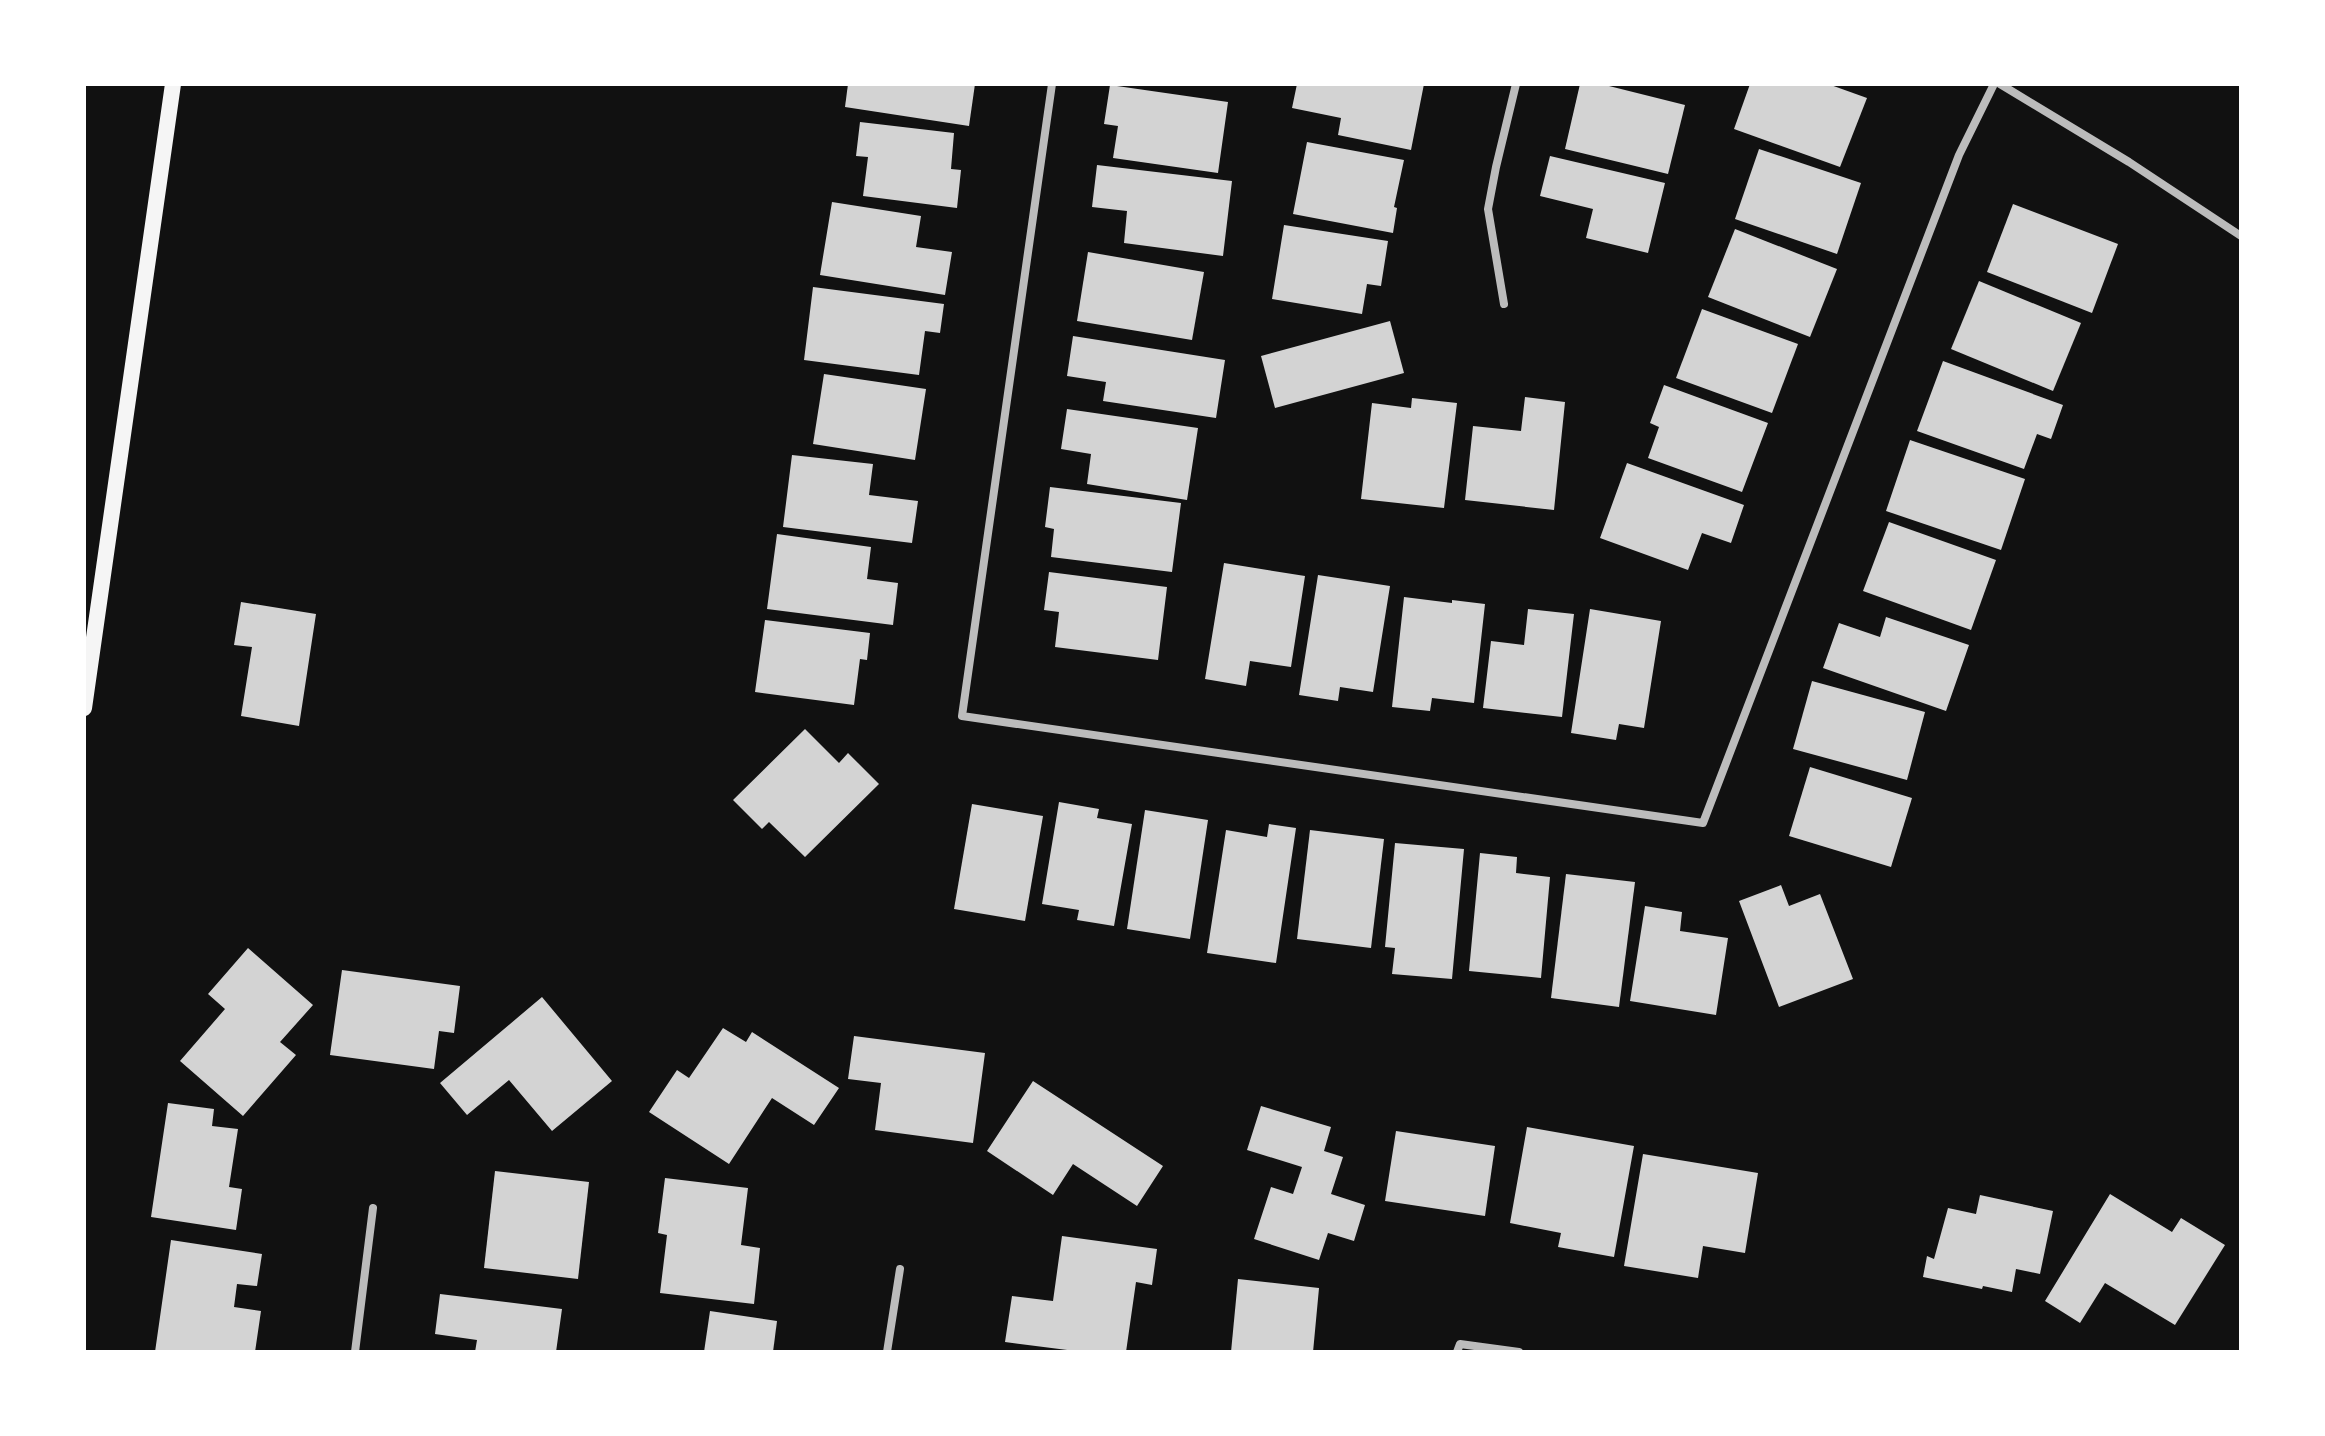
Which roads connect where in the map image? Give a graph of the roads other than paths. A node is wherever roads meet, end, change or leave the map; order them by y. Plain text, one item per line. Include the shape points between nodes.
1 (173, 84) edge
2 (1052, 84) edge
3 (1516, 84) edge
4 (1994, 84) edge
5 (2000, 84) edge
6 (2241, 236) edge
7 (1504, 304) dead end
8 (84, 708) edge
9 (373, 1208) dead end
10 (900, 1269) dead end
11 (355, 1352) edge
12 (887, 1352) edge
13 (1457, 1352) edge
14 (1519, 1352) edge

1 - 8 main road
2 - 4 street via 962,716 1703,823 1959,155
3 - 7 street via 1488,209
5 - 6 street
9 - 11 street
10 - 12 street
13 - 14 street via 1460,1344

